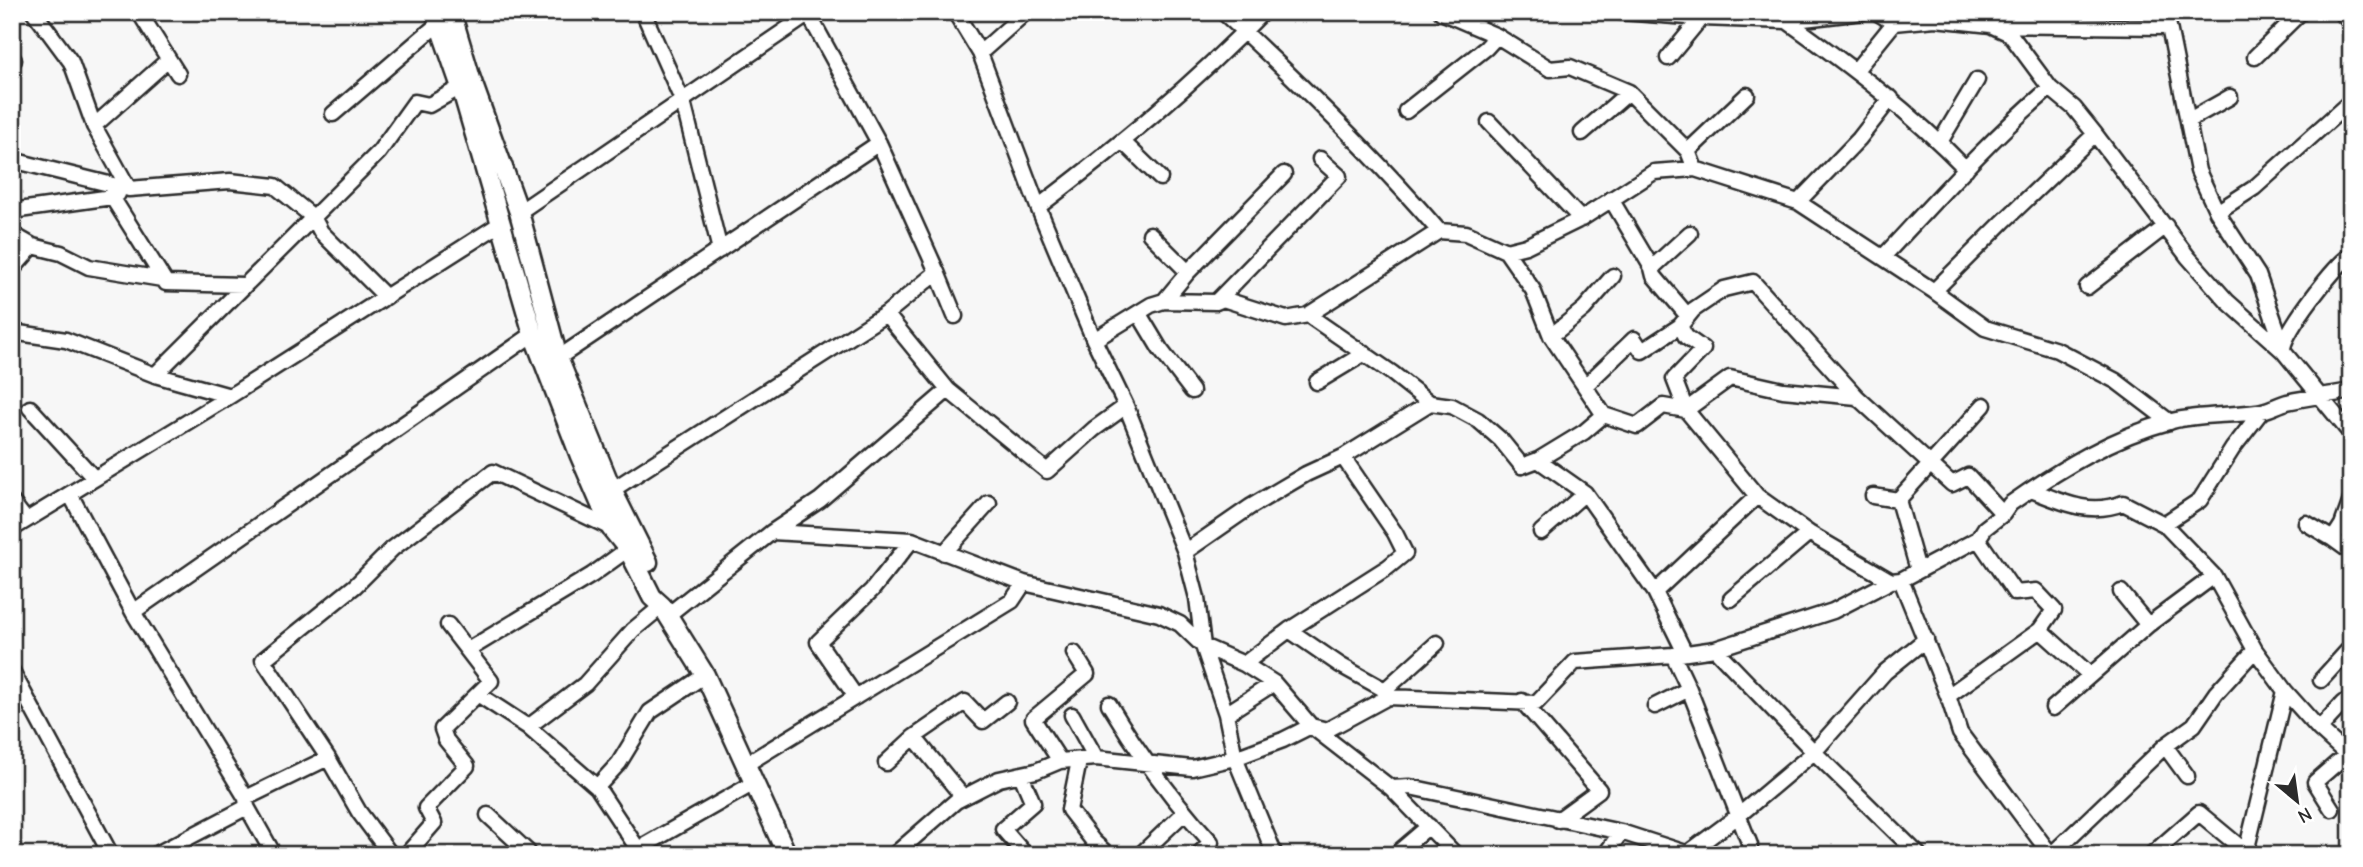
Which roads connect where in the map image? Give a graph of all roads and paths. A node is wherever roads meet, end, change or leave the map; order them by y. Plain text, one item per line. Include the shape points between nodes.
1 (34, 12) edge
2 (139, 12) edge
3 (643, 12) edge
4 (955, 12) edge
5 (1026, 12) edge
6 (1223, 12) edge
7 (1263, 12) edge
8 (1441, 12) edge
9 (1621, 12) edge
10 (1863, 12) edge
11 (1876, 12) edge
12 (2301, 12) edge
13 (2341, 12) edge
14 (811, 14) edge
15 (441, 16) edge
16 (1701, 18) junction
17 (2167, 19) edge
18 (1989, 20) edge
19 (1787, 21) junction
20 (1894, 23) junction
21 (2351, 24) edge
22 (1244, 32) junction
23 (1497, 36) junction
24 (980, 53) junction
25 (2255, 57) dead end
26 (1668, 58) dead end
27 (168, 60) junction
28 (1856, 71) junction
29 (178, 74) dead end
30 (1977, 80) dead end
31 (461, 88) junction
32 (2050, 88) junction
33 (1629, 92) junction
34 (1747, 94) dead end
35 (2230, 97) dead end
36 (1891, 98) junction
37 (2351, 101) edge
38 (682, 102) junction
39 (1406, 111) dead end
40 (333, 114) dead end
41 (2189, 120) junction
42 (1489, 122) dead end
43 (94, 126) junction
44 (1582, 133) dead end
45 (2095, 134) junction
46 (1124, 142) junction
47 (1940, 142) junction
48 (879, 143) junction
49 (1688, 151) junction
50 (1320, 159) dead end
51 (12, 160) edge
52 (1695, 169) junction
53 (1966, 169) junction
54 (1284, 174) dead end
55 (1160, 178) dead end
56 (129, 189) junction
57 (112, 197) junction
58 (1611, 199) junction
59 (1798, 202) junction
60 (1038, 207) junction
61 (12, 211) edge
62 (519, 212) junction
63 (2217, 212) junction
64 (313, 216) junction
65 (1581, 219) junction
66 (500, 224) junction
67 (2166, 226) junction
68 (1439, 231) junction
69 (1690, 233) dead end
70 (12, 234) edge
71 (1150, 234) dead end
72 (33, 246) junction
73 (720, 250) junction
74 (1506, 251) junction
75 (2351, 255) edge
76 (1883, 257) junction
77 (1652, 268) junction
78 (12, 270) edge
79 (937, 272) junction
80 (1188, 272) junction
81 (1612, 276) dead end
82 (162, 279) junction
83 (244, 285) junction
84 (2088, 287) dead end
85 (1934, 291) junction
86 (386, 297) junction
87 (1164, 301) junction
88 (1216, 302) junction
89 (886, 314) junction
90 (1139, 314) junction
91 (1308, 315) junction
92 (955, 316) dead end
93 (1684, 320) junction
94 (12, 332) edge
95 (533, 334) junction
96 (1551, 336) junction
97 (1094, 340) junction
98 (2283, 347) junction
99 (1365, 354) junction
100 (558, 358) junction
101 (155, 375) junction
102 (1317, 382) dead end
103 (1585, 386) junction
104 (948, 390) junction
105 (1192, 391) dead end
106 (2351, 391) edge
107 (230, 396) junction
108 (1857, 397) junction
109 (2319, 398) junction
110 (1430, 403) junction
111 (1984, 405) dead end
112 (1126, 406) junction
113 (30, 408) dead end
114 (1686, 410) junction
115 (2261, 412) junction
116 (1604, 415) junction
117 (2170, 422) junction
118 (2351, 434) edge
119 (1343, 457) junction
120 (1538, 460) junction
121 (1931, 465) junction
122 (94, 478) junction
123 (612, 490) junction
124 (2031, 490) junction
125 (1585, 493) junction
126 (69, 494) junction
127 (1758, 496) junction
128 (1873, 496) dead end
129 (1898, 500) junction
130 (2351, 500) edge
131 (12, 502) edge
132 (989, 503) dead end
133 (2003, 514) junction
134 (26, 520) junction
135 (2306, 523) dead end
136 (2164, 524) junction
137 (611, 528) junction
138 (12, 529) edge
139 (772, 532) junction
140 (1541, 532) dead end
141 (1810, 533) junction
142 (1978, 539) junction
143 (2333, 539) junction
144 (912, 540) junction
145 (628, 549) junction
146 (1185, 552) junction
147 (2351, 552) edge
148 (944, 553) junction
149 (1918, 570) junction
150 (2214, 576) junction
151 (1896, 580) junction
152 (1024, 583) junction
153 (1655, 592) junction
154 (2121, 592) dead end
155 (1731, 599) dead end
156 (668, 608) junction
157 (133, 612) junction
158 (448, 625) dead end
159 (2148, 625) junction
160 (1289, 630) junction
161 (2040, 630) junction
162 (1926, 639) junction
163 (1437, 643) dead end
164 (1203, 646) junction
165 (2351, 647) edge
166 (1715, 649) junction
167 (468, 650) junction
168 (2255, 650) junction
169 (1074, 653) dead end
170 (1679, 654) junction
171 (1244, 664) junction
172 (12, 671) edge
173 (2090, 674) junction
174 (705, 675) junction
175 (2321, 680) dead end
176 (1274, 683) junction
177 (1689, 689) junction
178 (2285, 691) junction
179 (1387, 694) junction
180 (479, 695) junction
181 (1948, 696) junction
182 (856, 697) junction
183 (1522, 701) junction
184 (1007, 702) dead end
185 (2343, 703) dead end
186 (1108, 704) dead end
187 (1655, 706) dead end
188 (2053, 708) dead end
189 (1226, 714) junction
190 (1072, 716) dead end
191 (1311, 726) junction
192 (527, 727) junction
193 (2319, 729) junction
194 (914, 737) junction
195 (2165, 746) junction
196 (1814, 752) junction
197 (2348, 757) edge
198 (328, 758) junction
199 (1096, 758) junction
200 (1235, 758) junction
201 (753, 760) junction
202 (1060, 761) junction
203 (1079, 761) junction
204 (1144, 762) junction
205 (886, 763) dead end
206 (1021, 775) junction
207 (2187, 776) dead end
208 (754, 783) junction
209 (597, 787) junction
210 (1391, 788) junction
211 (964, 797) junction
212 (246, 802) junction
213 (2332, 809) dead end
214 (1184, 813) junction
215 (488, 815) dead end
216 (1738, 816) junction
217 (1558, 820) junction
218 (1429, 826) junction
219 (1621, 832) junction
220 (1023, 852) dead end
221 (2249, 853) edge
222 (1690, 854) edge
223 (111, 855) edge
224 (155, 855) edge
225 (274, 855) edge
226 (391, 855) edge
227 (406, 855) edge
228 (524, 855) edge
229 (787, 855) edge
230 (796, 855) edge
231 (894, 855) edge
232 (1108, 855) edge
233 (1140, 855) edge
234 (1198, 855) edge
235 (1275, 855) edge
236 (1395, 855) edge
237 (1456, 855) edge
238 (1605, 855) edge
239 (1749, 855) edge
240 (1919, 855) edge
241 (2051, 855) edge
242 (2151, 855) edge

1 - 43 street via 71,62
2 - 27 street
3 - 38 street
4 - 24 street
5 - 24 street
6 - 22 street
7 - 22 street
8 - 23 street
9 - 16 street
10 - 19 street
11 - 20 street
12 - 25 street
13 - 21 street
14 - 38 street
14 - 48 street
15 - 31 main road
15 - 40 street
15 - 62 main road via 471,79
16 - 19 street
16 - 26 street
17 - 18 street
17 - 41 street
18 - 20 street
18 - 32 street via 2010,34
19 - 28 street
20 - 28 street
22 - 46 street
22 - 68 street via 1340,121
23 - 33 street via 1550,69 1570,66
23 - 39 street
24 - 60 street
27 - 29 street
27 - 43 street
28 - 36 street
30 - 47 street
31 - 64 street via 429,105 415,102 379,152
31 - 66 main road
32 - 45 street
32 - 53 street
33 - 44 street
33 - 49 street
34 - 49 street
35 - 41 street
36 - 47 street
36 - 59 street
37 - 63 street via 2254,188
38 - 62 street
38 - 73 street
41 - 63 street via 2198,172
42 - 65 street
43 - 56 street
45 - 67 street
45 - 85 street
46 - 55 street
46 - 60 street
47 - 53 street
48 - 73 street
48 - 79 street
49 - 52 street
50 - 88 street via 1339,176
51 - 56 street
52 - 58 street via 1654,172
52 - 59 street
53 - 76 street
54 - 80 street
56 - 57 street
56 - 64 street via 230,181 275,186
57 - 61 street
57 - 82 street
58 - 65 street
58 - 77 street
59 - 76 street
60 - 97 street
62 - 100 main road
63 - 98 street via 2258,275
64 - 83 street
64 - 86 street via 321,232
65 - 74 street
66 - 86 street
66 - 95 main road
67 - 84 street
67 - 98 street via 2227,301
68 - 74 street via 1466,233
68 - 91 street
69 - 77 street
70 - 72 street
71 - 80 street
72 - 78 street
72 - 82 street via 89,267
73 - 100 street
74 - 96 street via 1533,290
75 - 98 street via 2316,293
76 - 85 street
77 - 93 street
79 - 89 street
79 - 92 street
80 - 87 street
81 - 96 street via 1584,309
82 - 83 street via 166,283
83 - 101 street
85 - 117 street via 1985,328 2057,351 2116,381
86 - 107 street
87 - 88 street
87 - 90 street
88 - 91 street via 1223,299 1286,319
89 - 104 street
89 - 123 street
90 - 97 street
90 - 105 street
91 - 99 street
93 - 103 street via 1642,351 1634,339
93 - 108 street via 1724,289 1753,282
93 - 114 street via 1686,337 1703,349 1674,379
94 - 101 street via 66,340
95 - 137 main road
95 - 157 street
96 - 103 street
97 - 112 street
98 - 109 street
99 - 102 street
99 - 110 street
100 - 123 main road
101 - 107 street
103 - 116 street
104 - 112 street via 1047,471
104 - 139 street via 820,500
106 - 109 street
107 - 122 street
108 - 114 street via 1783,390 1730,378
108 - 121 street
109 - 115 street
109 - 118 street
110 - 119 street
110 - 120 street via 1451,406 1478,420 1522,466
111 - 121 street
112 - 146 street
113 - 122 street
114 - 116 street via 1663,406 1637,426
114 - 127 street
115 - 117 street
115 - 136 street via 2200,500
116 - 120 street
117 - 124 street via 2102,447
119 - 146 street via 1250,507
119 - 160 street via 1405,553
120 - 125 street
121 - 129 street
121 - 133 street via 1952,484 1968,477
122 - 126 street
123 - 156 main road
124 - 133 street
124 - 136 street via 2078,508 2123,503
125 - 140 street
125 - 153 street
126 - 134 street
126 - 157 street
127 - 141 street
127 - 153 street
128 - 129 street
129 - 149 street
130 - 143 street
131 - 134 street
132 - 148 street
133 - 142 street via 1984,528
134 - 138 street
135 - 143 street
136 - 150 street
137 - 145 main road
137 - 198 street via 493,472 392,549 355,586 263,660
139 - 144 street
139 - 156 street
141 - 151 street
141 - 155 street
142 - 149 street
142 - 161 street via 2015,593 2036,591 2054,610
143 - 147 street
144 - 148 street
144 - 182 street via 872,590 818,642
145 - 156 main road via 652,597
145 - 167 street
146 - 164 street
148 - 152 street
149 - 151 street
150 - 159 street
150 - 168 street
151 - 162 street
151 - 166 street via 1833,611
152 - 164 street via 1159,614 1180,624
152 - 182 street via 1012,601
153 - 170 street
154 - 159 street
156 - 174 main road
156 - 192 street via 633,630 585,684
156 - 201 main road
157 - 212 street
158 - 167 street
159 - 173 street
160 - 171 street
160 - 179 street
161 - 173 street
161 - 181 street
162 - 181 street
162 - 196 street via 1885,671
163 - 179 street
164 - 171 street
164 - 189 street
165 - 175 street
166 - 170 street
166 - 196 street
167 - 180 street via 491,681
168 - 178 street
168 - 195 street via 2194,725
169 - 202 street via 1087,674 1033,719
170 - 177 street
170 - 183 street via 1575,662 1536,703
171 - 176 street
172 - 223 street
173 - 188 street
174 - 208 main road
174 - 209 street via 650,712 628,751
176 - 189 street
176 - 191 street
177 - 187 street
177 - 216 street
178 - 193 street
178 - 221 street
179 - 183 street
179 - 191 street via 1327,730
180 - 192 street
180 - 227 street via 442,729 467,766 426,808 434,823
181 - 241 street via 1961,733
182 - 201 street
183 - 217 street via 1599,790
184 - 194 street via 983,721 965,702
185 - 193 street
186 - 204 street
189 - 200 street
190 - 199 street
191 - 200 street
191 - 210 street
192 - 209 street
193 - 197 street
194 - 205 street
194 - 211 street
195 - 207 street
195 - 241 street
196 - 216 street
196 - 240 street
197 - 213 street via 2315,782
198 - 212 street
198 - 226 street
199 - 203 street
199 - 204 street
200 - 204 street via 1192,768
200 - 235 street
201 - 230 main road
202 - 203 street
202 - 206 street
203 - 232 street via 1069,810
204 - 214 street
206 - 211 street via 999,779
206 - 220 street via 1033,803 1003,829
208 - 209 street via 638,849
208 - 229 main road
210 - 217 street via 1409,787
210 - 218 street
211 - 231 street
212 - 224 street
212 - 225 street
214 - 233 street
214 - 234 street via 1211,842
215 - 228 street via 528,852
216 - 222 street
216 - 239 street via 1750,845
217 - 219 street
218 - 236 street
218 - 237 street
219 - 222 street
219 - 238 street
221 - 242 street via 2199,813

